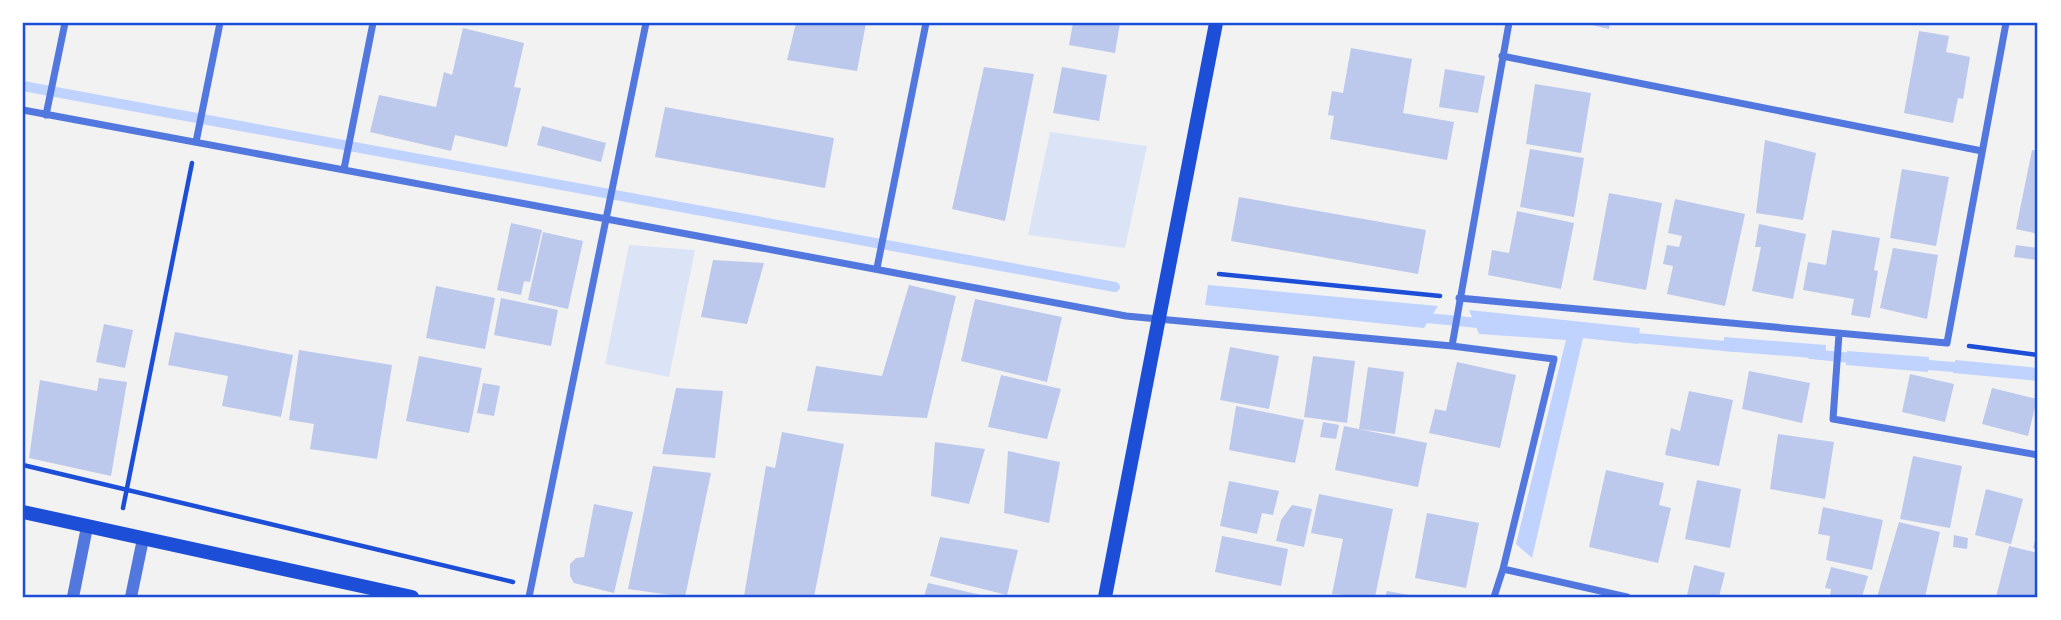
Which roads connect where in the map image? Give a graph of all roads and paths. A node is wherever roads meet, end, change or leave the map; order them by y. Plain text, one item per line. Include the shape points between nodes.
1 (65, 23) edge
2 (220, 23) edge
3 (373, 23) edge
4 (646, 23) edge
5 (926, 23) edge
6 (1216, 23) edge
7 (1509, 23) edge
8 (2006, 23) edge
9 (1502, 56) junction
10 (23, 110) edge
11 (46, 115) junction
12 (197, 142) junction
13 (1982, 151) junction
14 (344, 169) junction
15 (605, 218) junction
16 (877, 268) junction
17 (1219, 274) dead end
18 (1459, 298) junction
19 (1158, 320) junction
20 (1839, 334) junction
21 (1947, 343) junction
22 (1452, 346) junction
23 (2038, 355) edge
24 (2038, 455) edge
25 (23, 465) edge
26 (127, 490) junction
27 (23, 512) edge
28 (87, 527) junction
29 (118, 533) junction
30 (143, 539) junction
31 (1503, 569) junction
32 (531, 586) junction
33 (72, 597) edge
34 (131, 597) edge
35 (412, 597) edge
36 (529, 597) edge
37 (1105, 597) edge
38 (1494, 597) edge
39 (1627, 597) edge

1 - 11 street
2 - 12 street
3 - 14 street
4 - 15 street
5 - 16 street
6 - 19 main road
7 - 9 street
8 - 13 street
9 - 13 street
9 - 18 street
10 - 11 street
11 - 12 street
12 - 14 street
12 - 26 path
13 - 21 street
14 - 15 street
15 - 16 street
15 - 32 street
16 - 19 street
17 - 18 path
18 - 20 street
18 - 22 street
19 - 22 street
19 - 37 main road
20 - 21 street
20 - 24 street via 1833,419
21 - 23 path
22 - 31 street via 1554,359
25 - 26 path
26 - 29 path
26 - 32 path
27 - 28 main road
28 - 29 main road
28 - 33 street
29 - 30 main road
30 - 34 street
30 - 35 main road
31 - 38 street
31 - 39 street
32 - 36 street

